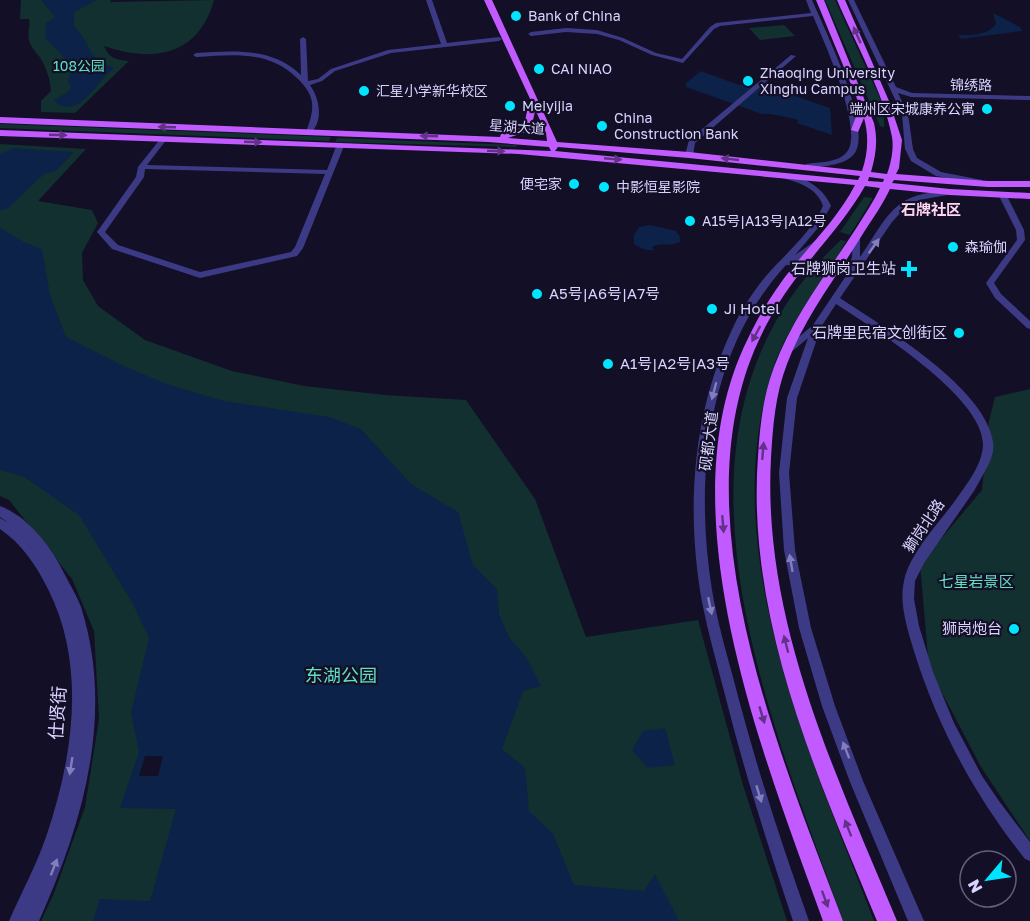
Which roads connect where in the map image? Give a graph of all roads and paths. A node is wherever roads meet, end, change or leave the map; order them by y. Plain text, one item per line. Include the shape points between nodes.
1 (429, 0) edge
2 (480, 0) edge
3 (488, 0) edge
4 (809, 0) edge
5 (820, 0) edge
6 (842, 0) edge
7 (850, 0) edge
8 (815, 14) junction
9 (862, 23) junction
10 (531, 34) dead end
11 (303, 39) dead end
12 (499, 39) junction
13 (444, 44) junction
14 (196, 56) dead end
15 (794, 56) dead end
16 (305, 64) junction
17 (880, 65) junction
18 (292, 68) junction
19 (838, 69) junction
20 (305, 84) junction
21 (857, 89) junction
22 (894, 89) junction
23 (881, 91) junction
24 (911, 94) junction
25 (1030, 98) edge
26 (898, 99) junction
27 (864, 106) junction
28 (535, 110) junction
29 (0, 120) edge
30 (871, 127) junction
31 (894, 128) junction
32 (855, 130) junction
33 (309, 132) junction
34 (0, 133) edge
35 (163, 139) junction
36 (488, 139) junction
37 (542, 142) junction
38 (553, 143) junction
39 (340, 146) junction
40 (549, 154) junction
41 (690, 155) junction
42 (762, 162) junction
43 (809, 166) junction
44 (142, 167) junction
45 (329, 172) junction
46 (766, 173) junction
47 (782, 175) junction
48 (864, 178) junction
49 (889, 181) junction
50 (988, 184) junction
51 (1030, 184) edge
52 (950, 192) junction
53 (998, 195) junction
54 (1030, 196) edge
55 (838, 236) junction
56 (781, 268) junction
57 (850, 274) junction
58 (835, 299) junction
59 (817, 326) junction
60 (1030, 326) edge
61 (786, 353) junction
62 (0, 511) edge
63 (0, 524) edge
64 (1030, 854) edge
65 (17, 921) edge
66 (32, 921) edge
67 (801, 921) edge
68 (833, 921) edge
69 (887, 921) edge
70 (916, 921) edge

1 - 13 street
2 - 12 main road
3 - 28 main road
4 - 8 street
5 - 21 main road, 砚都大道
6 - 9 street
23 -> 6 main road, 砚都大道
7 - 9 street
8 - 10 street via 718,24 683,62 597,32
8 - 19 street
9 - 17 street
11 - 16 street
12 - 13 street
12 - 28 main road
13 - 20 street via 390,51
14 - 18 street via 266,55
15 - 41 street via 692,142
16 - 18 street
16 - 20 street
17 - 22 street
17 - 23 street
18 - 20 street
19 - 21 street
19 - 32 street
20 - 33 street via 317,106
21 - 27 main road, 砚都大道
22 - 24 street
22 - 26 street
23 - 31 main road, 砚都大道
24 - 25 street, 锦绣路
24 - 26 street
26 - 50 street via 914,159 939,174
27 - 30 main road, 砚都大道
27 - 32 main road
28 - 36 main road via 524,131
28 - 37 main road
28 - 38 main road
33 -> 29 main road, 星湖大道
30 - 31 main road
30 - 48 main road, 砚都大道 via 873,152
31 - 49 main road, 砚都大道 via 896,152
32 - 43 street via 855,142 848,155
36 -> 33 main road, 星湖大道
34 -> 35 main road, 星湖大道
35 -> 39 main road, 星湖大道
35 - 44 street
36 - 37 main road, 星湖大道
37 - 38 main road, 星湖大道
37 - 40 main road
38 - 40 main road
38 - 41 main road, 星湖大道
39 -> 40 main road, 星湖大道
39 - 45 street
40 -> 46 main road, 星湖大道
42 -> 41 main road, 星湖大道
42 - 43 main road, 星湖大道
42 - 46 main road via 768,167
43 - 48 main road, 星湖大道
44 - 45 street
44 - 45 street via 140,177 101,232 115,247 200,275 294,254
46 - 47 main road, 星湖大道
47 - 48 main road, 星湖大道
47 - 56 street via 817,190 826,206
48 - 49 main road, 星湖大道
48 - 55 main road, 砚都大道
49 - 50 main road, 星湖大道
49 - 52 main road, 星湖大道
49 - 55 main road, 砚都大道
50 - 51 main road, 星湖大道
50 - 53 main road via 985,188
52 - 53 main road, 星湖大道
57 -> 52 street via 899,208 920,198
53 - 54 main road, 星湖大道
53 - 60 street via 1020,230 1021,240 990,283
55 - 56 street
55 - 57 street via 856,257
55 - 61 main road, 砚都大道
55 -> 68 main road, 砚都大道 via 784,285 750,344 727,424 722,483 727,557 749,670 782,779
56 -> 67 street via 762,286 747,310 718,376 703,451 700,528 706,589 733,704
57 - 58 street
58 - 59 street
58 - 64 street, 獅岗北路 via 938,374 961,394 984,427 989,454 981,473 921,555 909,582 908,598 925,666 958,748 987,798
59 - 61 street
70 -> 59 street via 830,708 804,624 790,555 783,501 784,451 796,383
69 -> 61 main road, 砚都大道 via 804,708 770,576 762,472 774,383
66 -> 62 street via 65,836 81,775 90,712 89,666 81,620 64,580 42,546
63 -> 65 street, 仕贤街 via 33,553 55,585 71,625 79,670 79,714 69,777 52,840

